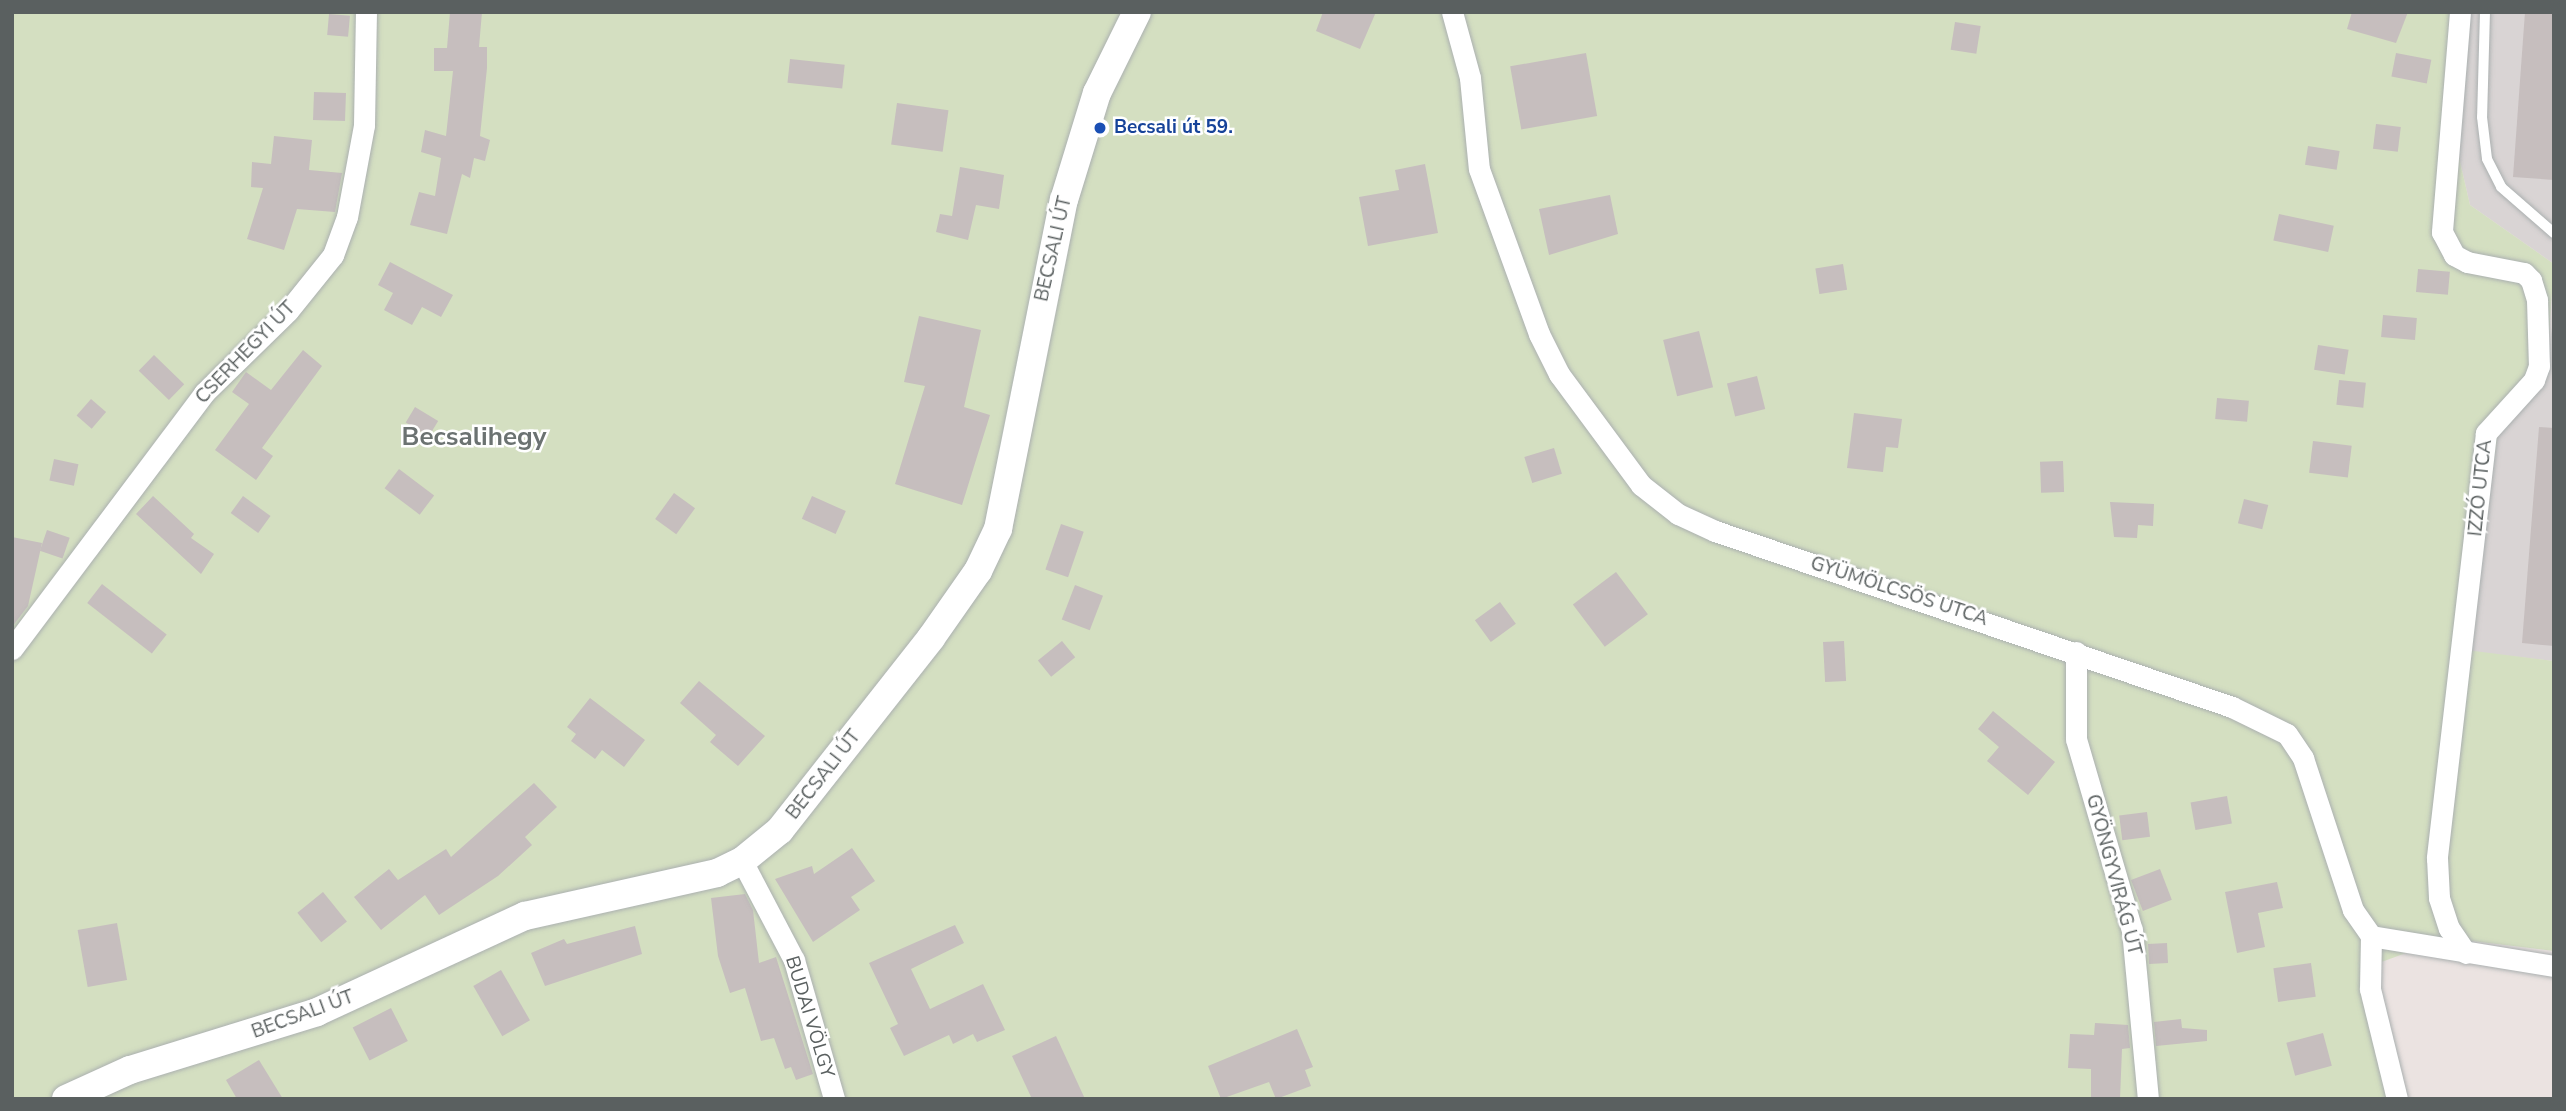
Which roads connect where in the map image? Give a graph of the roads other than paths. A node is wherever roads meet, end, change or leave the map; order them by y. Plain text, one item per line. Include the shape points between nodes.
1 (366, 12) edge
2 (1137, 12) edge
3 (1452, 12) edge
4 (2460, 12) edge
5 (2485, 12) edge
6 (2554, 233) edge
7 (12, 649) edge
8 (2076, 652) junction
9 (742, 862) junction
10 (2371, 936) junction
11 (2466, 953) junction
12 (2554, 966) edge
13 (66, 1099) edge
14 (834, 1099) edge
15 (2148, 1099) edge
16 (2397, 1099) edge

1 - 7 street, CSERHEGYI ÚT via 364,125 346,217 333,255 288,312 204,393
2 - 9 main road, BECSALI ÚT via 1097,93 1064,200 998,529 978,571 923,649 788,821
3 - 8 street, GYÜMÖLCSÖS UTCA via 1470,78 1479,169 1539,334 1559,374 1641,485 1678,514 1715,531
4 - 11 street, IZZÓ UTCA via 2442,232 2454,255 2467,262 2524,273 2531,280 2537,300 2539,366 2534,380 2486,433 2437,858 2439,898 2449,928
5 - 6 lane via 2482,117 2487,159 2501,187
8 - 10 street, GYÜMÖLCSÖS UTCA via 2262,718 2287,734 2304,758 2353,910
8 - 15 street, GYÖNGYVIRÁG ÚT via 2076,739 2132,930
9 - 13 main road, BECSALI ÚT via 688,881 525,916 317,1012 130,1070
9 - 14 street, BUDAI VÖLGY via 794,960
10 - 11 street
10 - 16 street via 2370,989
11 - 12 street

